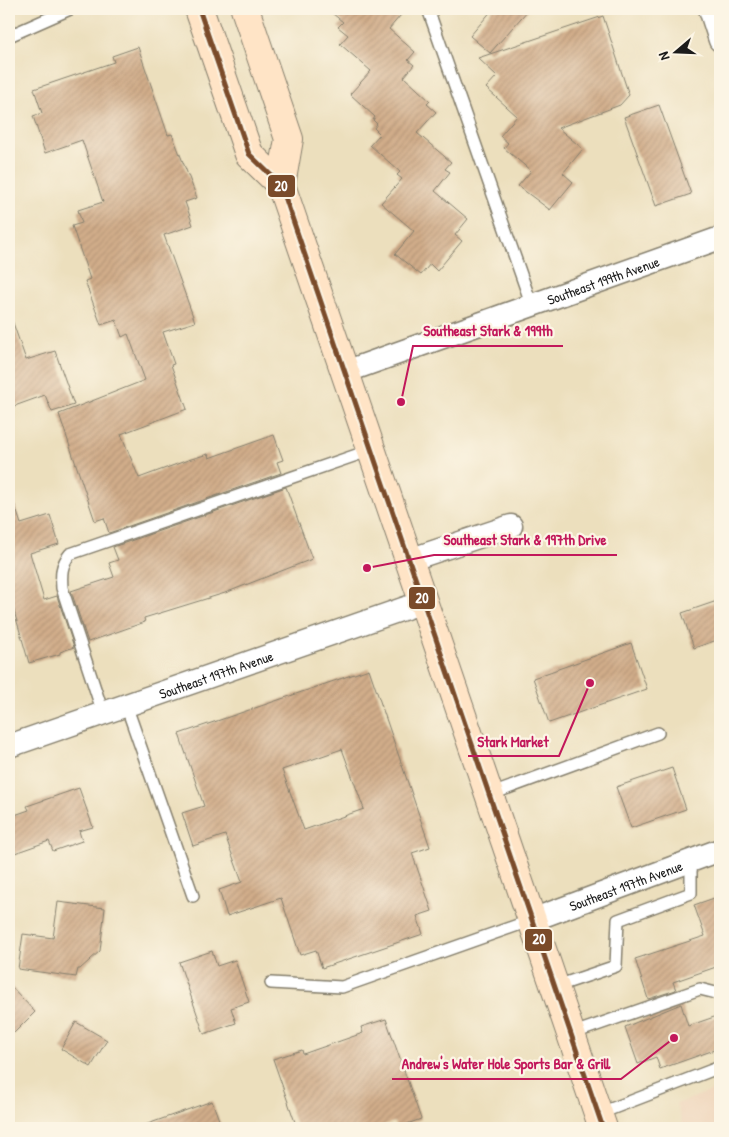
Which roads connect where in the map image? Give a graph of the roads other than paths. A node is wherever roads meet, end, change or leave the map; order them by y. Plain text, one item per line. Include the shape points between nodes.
1 (70, 9) edge
2 (200, 9) edge
3 (245, 9) edge
4 (428, 9) edge
5 (710, 9) edge
6 (9, 36) edge
7 (720, 40) edge
8 (280, 185) junction
9 (720, 238) edge
10 (532, 306) junction
11 (344, 372) junction
12 (371, 450) junction
13 (511, 526) dead end
14 (409, 560) junction
15 (423, 602) junction
16 (126, 705) junction
17 (103, 713) junction
18 (658, 733) dead end
19 (9, 746) edge
20 (489, 796) junction
21 (720, 850) edge
22 (691, 861) junction
23 (193, 896) dead end
24 (532, 920) junction
25 (271, 983) dead end
26 (554, 987) junction
27 (720, 994) edge
28 (571, 1034) junction
29 (720, 1067) edge
30 (600, 1121) edge

1 - 6 lane
2 - 8 main road via 250,154
3 - 8 main road via 289,139
4 - 10 lane
5 - 7 street
8 - 11 main road
9 - 10 street, Southeast 199th Avenue
10 - 11 street, Southeast 199th Avenue
11 - 12 main road
12 - 14 main road
12 - 17 lane via 70,554 61,570 62,588
13 - 14 street
14 - 15 main road
15 - 16 street, Southeast 197th Avenue
15 - 20 main road
16 - 17 street, Southeast 197th Avenue
16 - 23 lane
17 - 19 street, Southeast 197th Avenue
18 - 20 lane
20 - 24 main road
21 - 22 street, Southeast 197th Avenue
22 - 24 street, Southeast 197th Avenue
22 - 26 lane via 690,893 618,920 616,966
24 - 25 lane via 342,987
24 - 26 main road
26 - 28 main road
27 - 28 lane via 700,989
28 - 30 main road
29 - 30 lane

